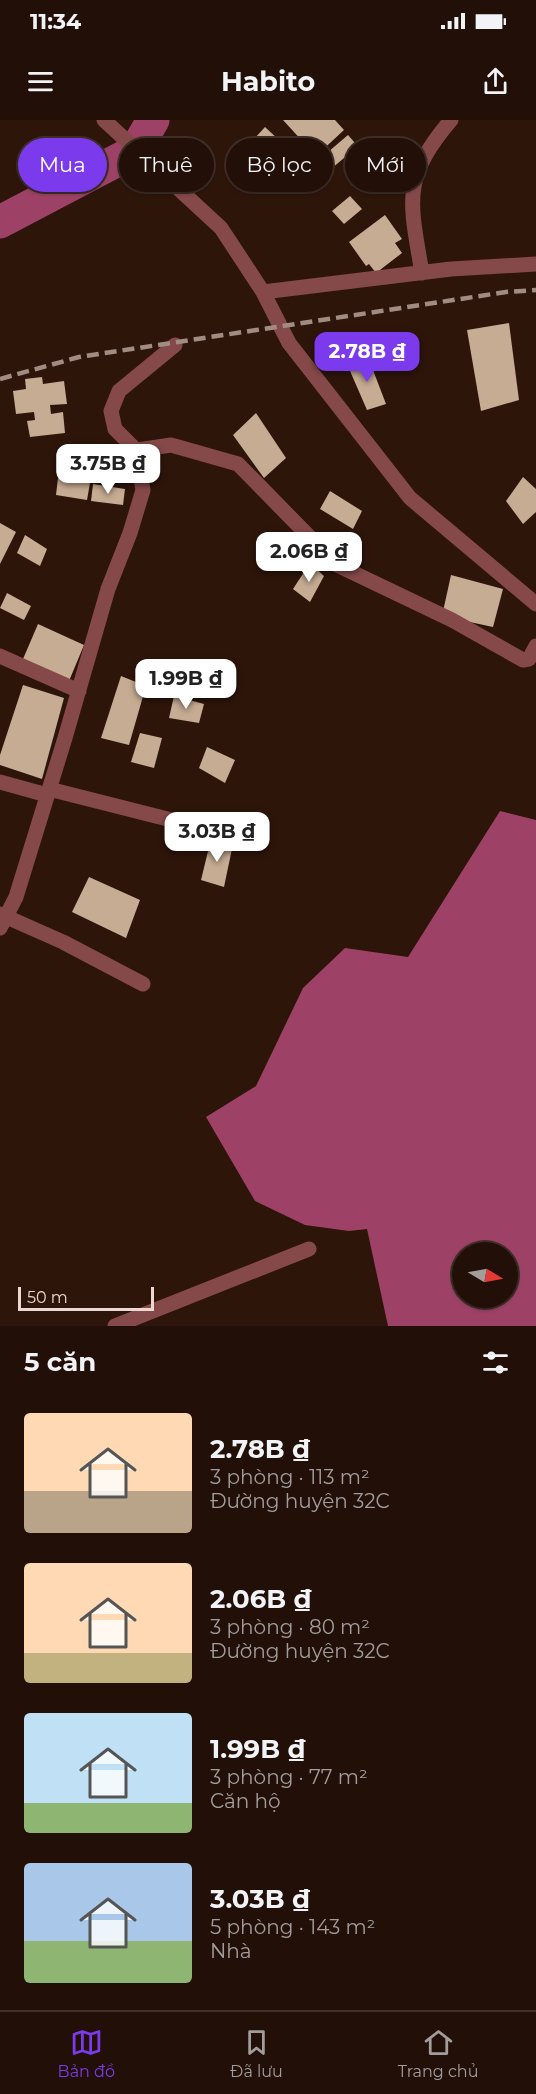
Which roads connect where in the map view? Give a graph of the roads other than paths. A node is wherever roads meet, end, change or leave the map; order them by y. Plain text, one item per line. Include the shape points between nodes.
1 (104, 120) edge
2 (452, 120) edge
3 (536, 264) edge
4 (422, 273) junction
5 (263, 292) junction
6 (175, 345) dead end
7 (136, 450) junction
8 (64, 465) dead end
9 (536, 604) edge
10 (536, 646) edge
11 (0, 656) edge
12 (531, 664) edge
13 (79, 691) junction
14 (0, 782) edge
15 (48, 792) junction
16 (215, 831) dead end
17 (2, 920) edge
18 (142, 984) dead end
19 (309, 1249) dead end
20 (115, 1326) edge

1 - 5 street via 220,228
2 - 4 street via 424,155 412,190
3 - 4 street
4 - 5 street
5 - 9 street via 289,343 410,498
6 - 7 street via 119,390 111,411 116,429
7 - 8 street via 78,459
7 - 12 street via 171,445 238,464 337,565 452,620
7 - 13 street via 143,490 108,588
10 - 12 street
11 - 13 street
13 - 15 street
14 - 15 street
15 - 16 street
15 - 17 street via 16,897
17 - 18 street via 63,942
19 - 20 street

